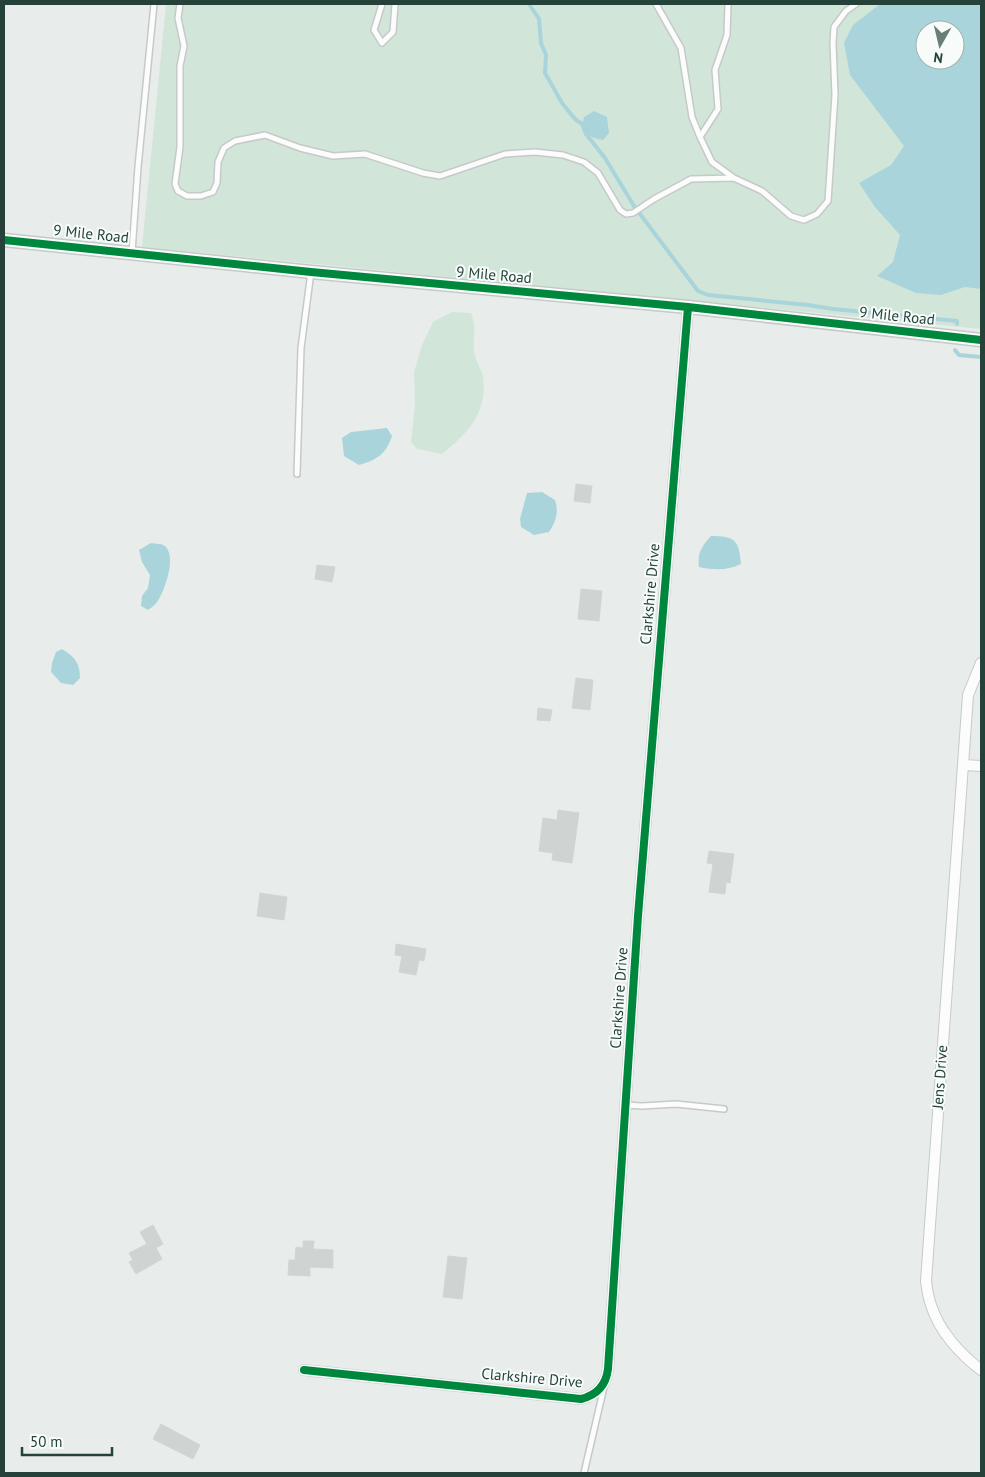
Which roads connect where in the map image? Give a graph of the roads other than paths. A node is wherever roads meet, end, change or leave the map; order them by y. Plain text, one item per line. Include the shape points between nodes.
1 (154, 4) edge
2 (180, 4) edge
3 (382, 4) edge
4 (395, 4) edge
5 (656, 4) edge
6 (728, 4) edge
7 (856, 4) edge
8 (700, 137) junction
9 (734, 178) junction
10 (4, 240) edge
11 (132, 252) junction
12 (311, 272) junction
13 (688, 307) junction
14 (981, 340) edge
15 (297, 474) dead end
16 (981, 663) edge
17 (964, 765) junction
18 (981, 766) edge
19 (626, 1105) junction
20 (724, 1110) dead end
21 (304, 1370) dead end
22 (981, 1370) edge
23 (605, 1382) junction
24 (584, 1473) edge

1 - 11 lane
2 - 9 lane via 178,18 184,46 180,66 180,147 175,184 178,191 187,196 213,192 224,148 234,141 265,135 333,156 365,154 440,176 506,154 535,152 563,155 584,162 598,173 620,210 626,214 691,179
3 - 4 lane via 374,30 382,44 393,32
5 - 8 lane via 681,48 692,117
6 - 8 lane via 727,35 716,70 718,110
7 - 9 lane via 834,27 835,96 828,201 818,214 804,220 791,216 762,191
8 - 9 lane via 712,162
10 - 11 street, 9 Mile Road
11 - 12 street, 9 Mile Road
12 - 13 street, 9 Mile Road
12 - 15 lane via 301,348
13 - 14 street, 9 Mile Road
13 - 19 street, Clarkshire Drive
16 - 17 street, Jens Drive via 968,695
17 - 18 street
17 - 22 street, Jens Drive via 926,1281 931,1305 942,1328 959,1352
19 - 20 lane via 676,1104
19 - 23 street, Clarkshire Drive
21 - 23 street, Clarkshire Drive via 581,1399 596,1393
23 - 24 lane

